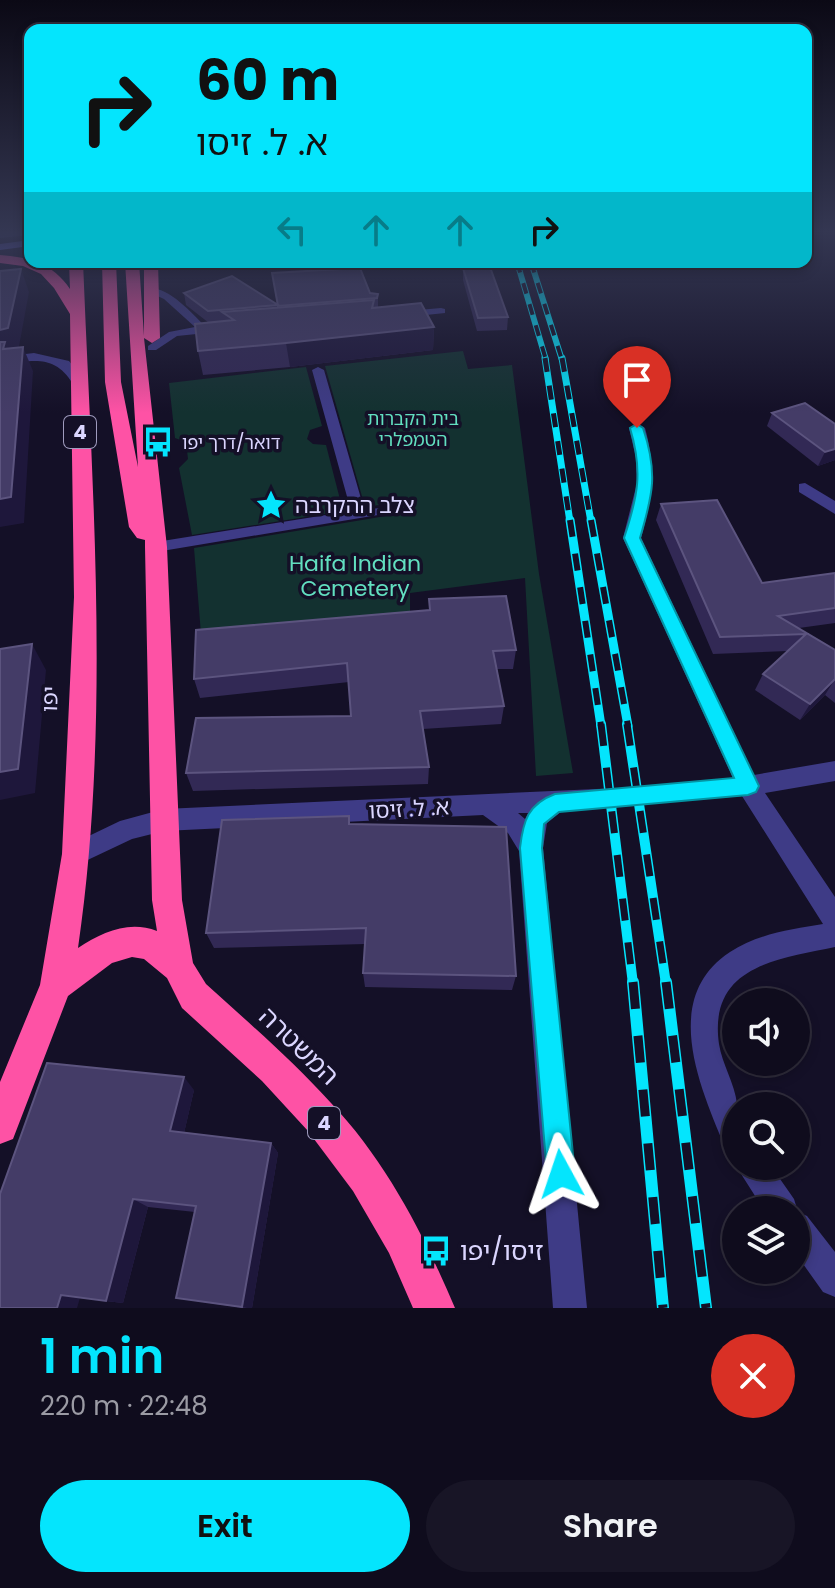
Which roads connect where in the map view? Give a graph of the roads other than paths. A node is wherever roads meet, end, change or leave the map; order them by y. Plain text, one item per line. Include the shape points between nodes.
1 (65, 291) edge
2 (76, 291) edge
3 (110, 291) edge
4 (134, 291) edge
5 (152, 291) edge
6 (154, 291) edge
7 (441, 311) dead end
8 (401, 314) edge
9 (77, 323) junction
10 (234, 328) edge
11 (204, 330) junction
12 (152, 348) junction
13 (0, 361) edge
14 (318, 370) dead end
15 (78, 381) junction
16 (140, 399) junction
17 (637, 428) dead end
18 (805, 488) dead end
19 (835, 509) edge
20 (379, 511) dead end
21 (359, 514) junction
22 (156, 547) junction
23 (835, 771) edge
24 (748, 786) junction
25 (555, 803) junction
26 (488, 805) junction
27 (164, 820) junction
28 (531, 848) junction
29 (77, 854) junction
30 (835, 919) edge
31 (835, 934) edge
32 (178, 967) junction
33 (56, 985) junction
34 (722, 1103) edge
35 (0, 1126) edge
36 (810, 1246) edge
37 (835, 1280) edge
38 (434, 1308) edge
39 (570, 1308) edge

1 - 9 highway
2 - 9 highway, יפו / 4
3 - 22 highway via 119,429 139,527
4 - 16 highway, 4
5 - 12 highway
6 - 11 lane
7 - 8 lane
9 - 15 highway, יפו / 4
10 - 11 lane
11 - 12 lane via 173,334
12 - 16 highway
13 - 15 street via 59,359
14 - 21 lane
15 - 29 highway, יפו / 4 via 85,597
16 - 22 highway, 4
17 - 24 street via 647,461 632,538
18 - 19 street
20 - 21 lane
21 - 22 lane
22 - 27 highway, 4
23 - 24 street, א. ל. זיסו
24 - 25 street, א. ל. זיסו
24 - 30 street
25 - 26 street, א. ל. זיסו
25 - 28 street via 534,822
26 - 27 street, א. ל. זיסו
26 - 28 street via 516,825
27 - 29 street, א. ל. זיסו via 128,829
27 - 32 highway, 4 via 168,915
28 - 39 street
29 - 33 highway, יפו / 4
31 - 34 street via 774,947 721,974 707,1001 702,1036
32 - 33 highway via 150,942 126,941
32 - 38 highway, המשטרה / 4 via 194,996 312,1109 366,1178 403,1239
33 - 35 highway, יפו / 4
36 - 37 street

